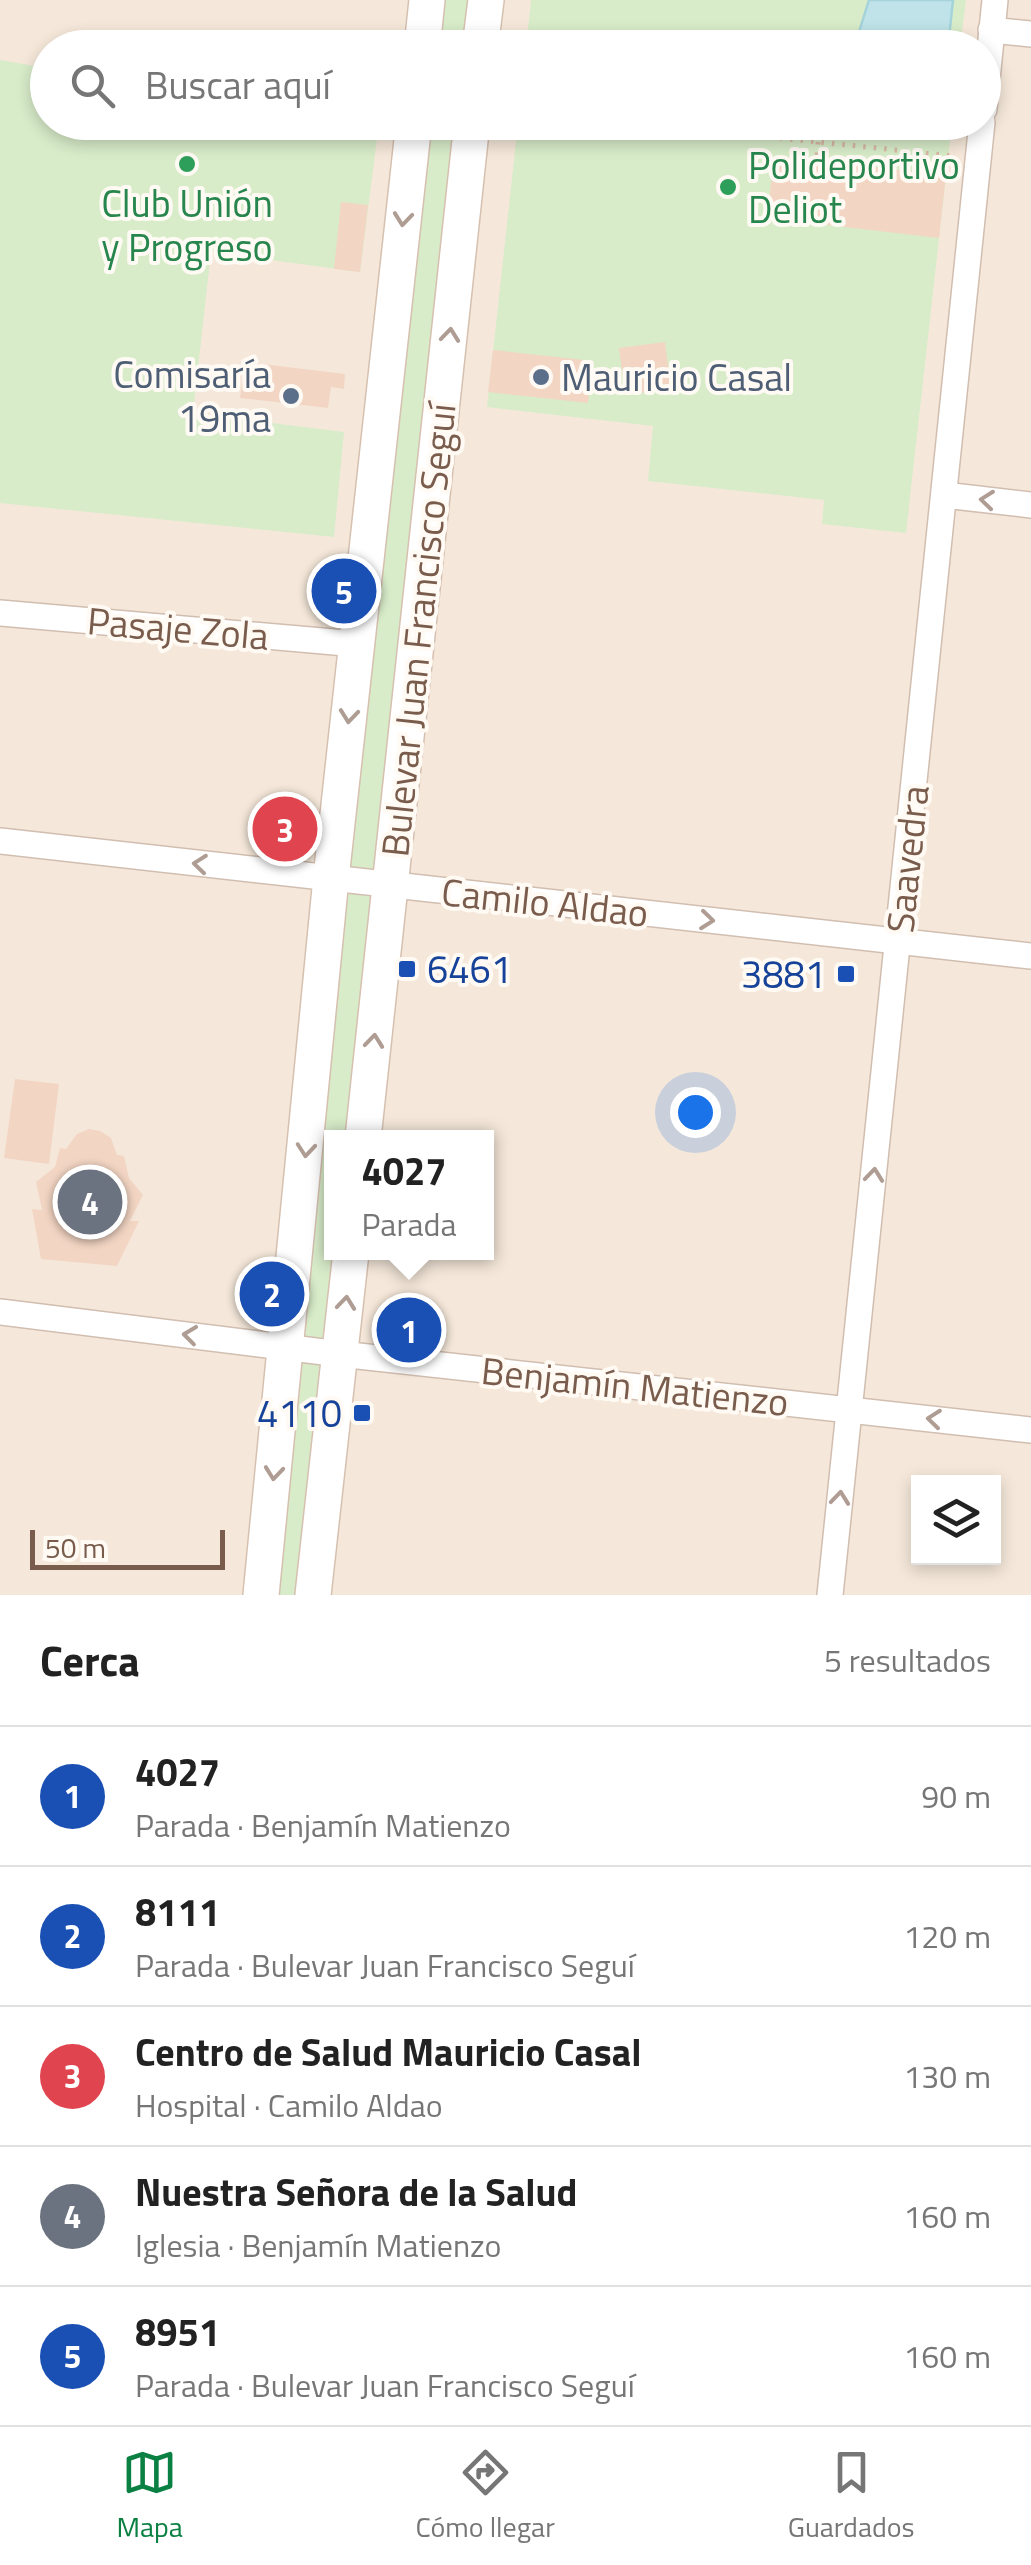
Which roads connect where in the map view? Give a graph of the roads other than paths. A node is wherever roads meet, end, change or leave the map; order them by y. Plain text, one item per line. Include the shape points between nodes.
1 (427, 0) edge
2 (486, 0) edge
3 (994, 0) edge
4 (424, 30) edge
5 (482, 30) edge
6 (992, 30) edge
7 (1001, 31) edge
8 (1031, 34) edge
9 (412, 140) edge
10 (470, 140) edge
11 (980, 140) edge
12 (944, 496) junction
13 (1031, 505) edge
14 (0, 613) edge
15 (357, 644) junction
16 (0, 841) edge
17 (331, 878) junction
18 (391, 885) junction
19 (898, 942) junction
20 (1031, 956) edge
21 (365, 1130) edge
22 (350, 1260) edge
23 (0, 1312) edge
24 (287, 1347) junction
25 (340, 1354) junction
26 (849, 1410) junction
27 (1031, 1430) edge
28 (261, 1595) edge
29 (313, 1595) edge
30 (830, 1595) edge

1 - 4 main road
2 - 5 main road
3 - 6 street
7 - 8 street
9 -> 15 main road, Bulevar Juan Francisco Seguí
18 -> 10 main road, Bulevar Juan Francisco Seguí
11 - 12 street, Saavedra
13 -> 12 street
12 - 19 street, Saavedra
14 - 15 street, Pasaje Zola
15 -> 17 main road, Bulevar Juan Francisco Seguí
17 -> 16 street, Camilo Aldao
17 - 18 street, Camilo Aldao
17 -> 24 main road, Bulevar Juan Francisco Seguí
18 -> 19 street, Camilo Aldao
21 -> 18 main road, Bulevar Juan Francisco Seguí
19 - 20 street, Camilo Aldao
26 -> 19 street, Saavedra
25 -> 22 main road
24 -> 23 street, Benjamín Matienzo
24 - 25 street, Benjamín Matienzo
24 -> 28 main road, Bulevar Juan Francisco Seguí
25 - 26 street, Benjamín Matienzo
25 - 29 main road
27 -> 26 street, Benjamín Matienzo
30 -> 26 street, Saavedra

